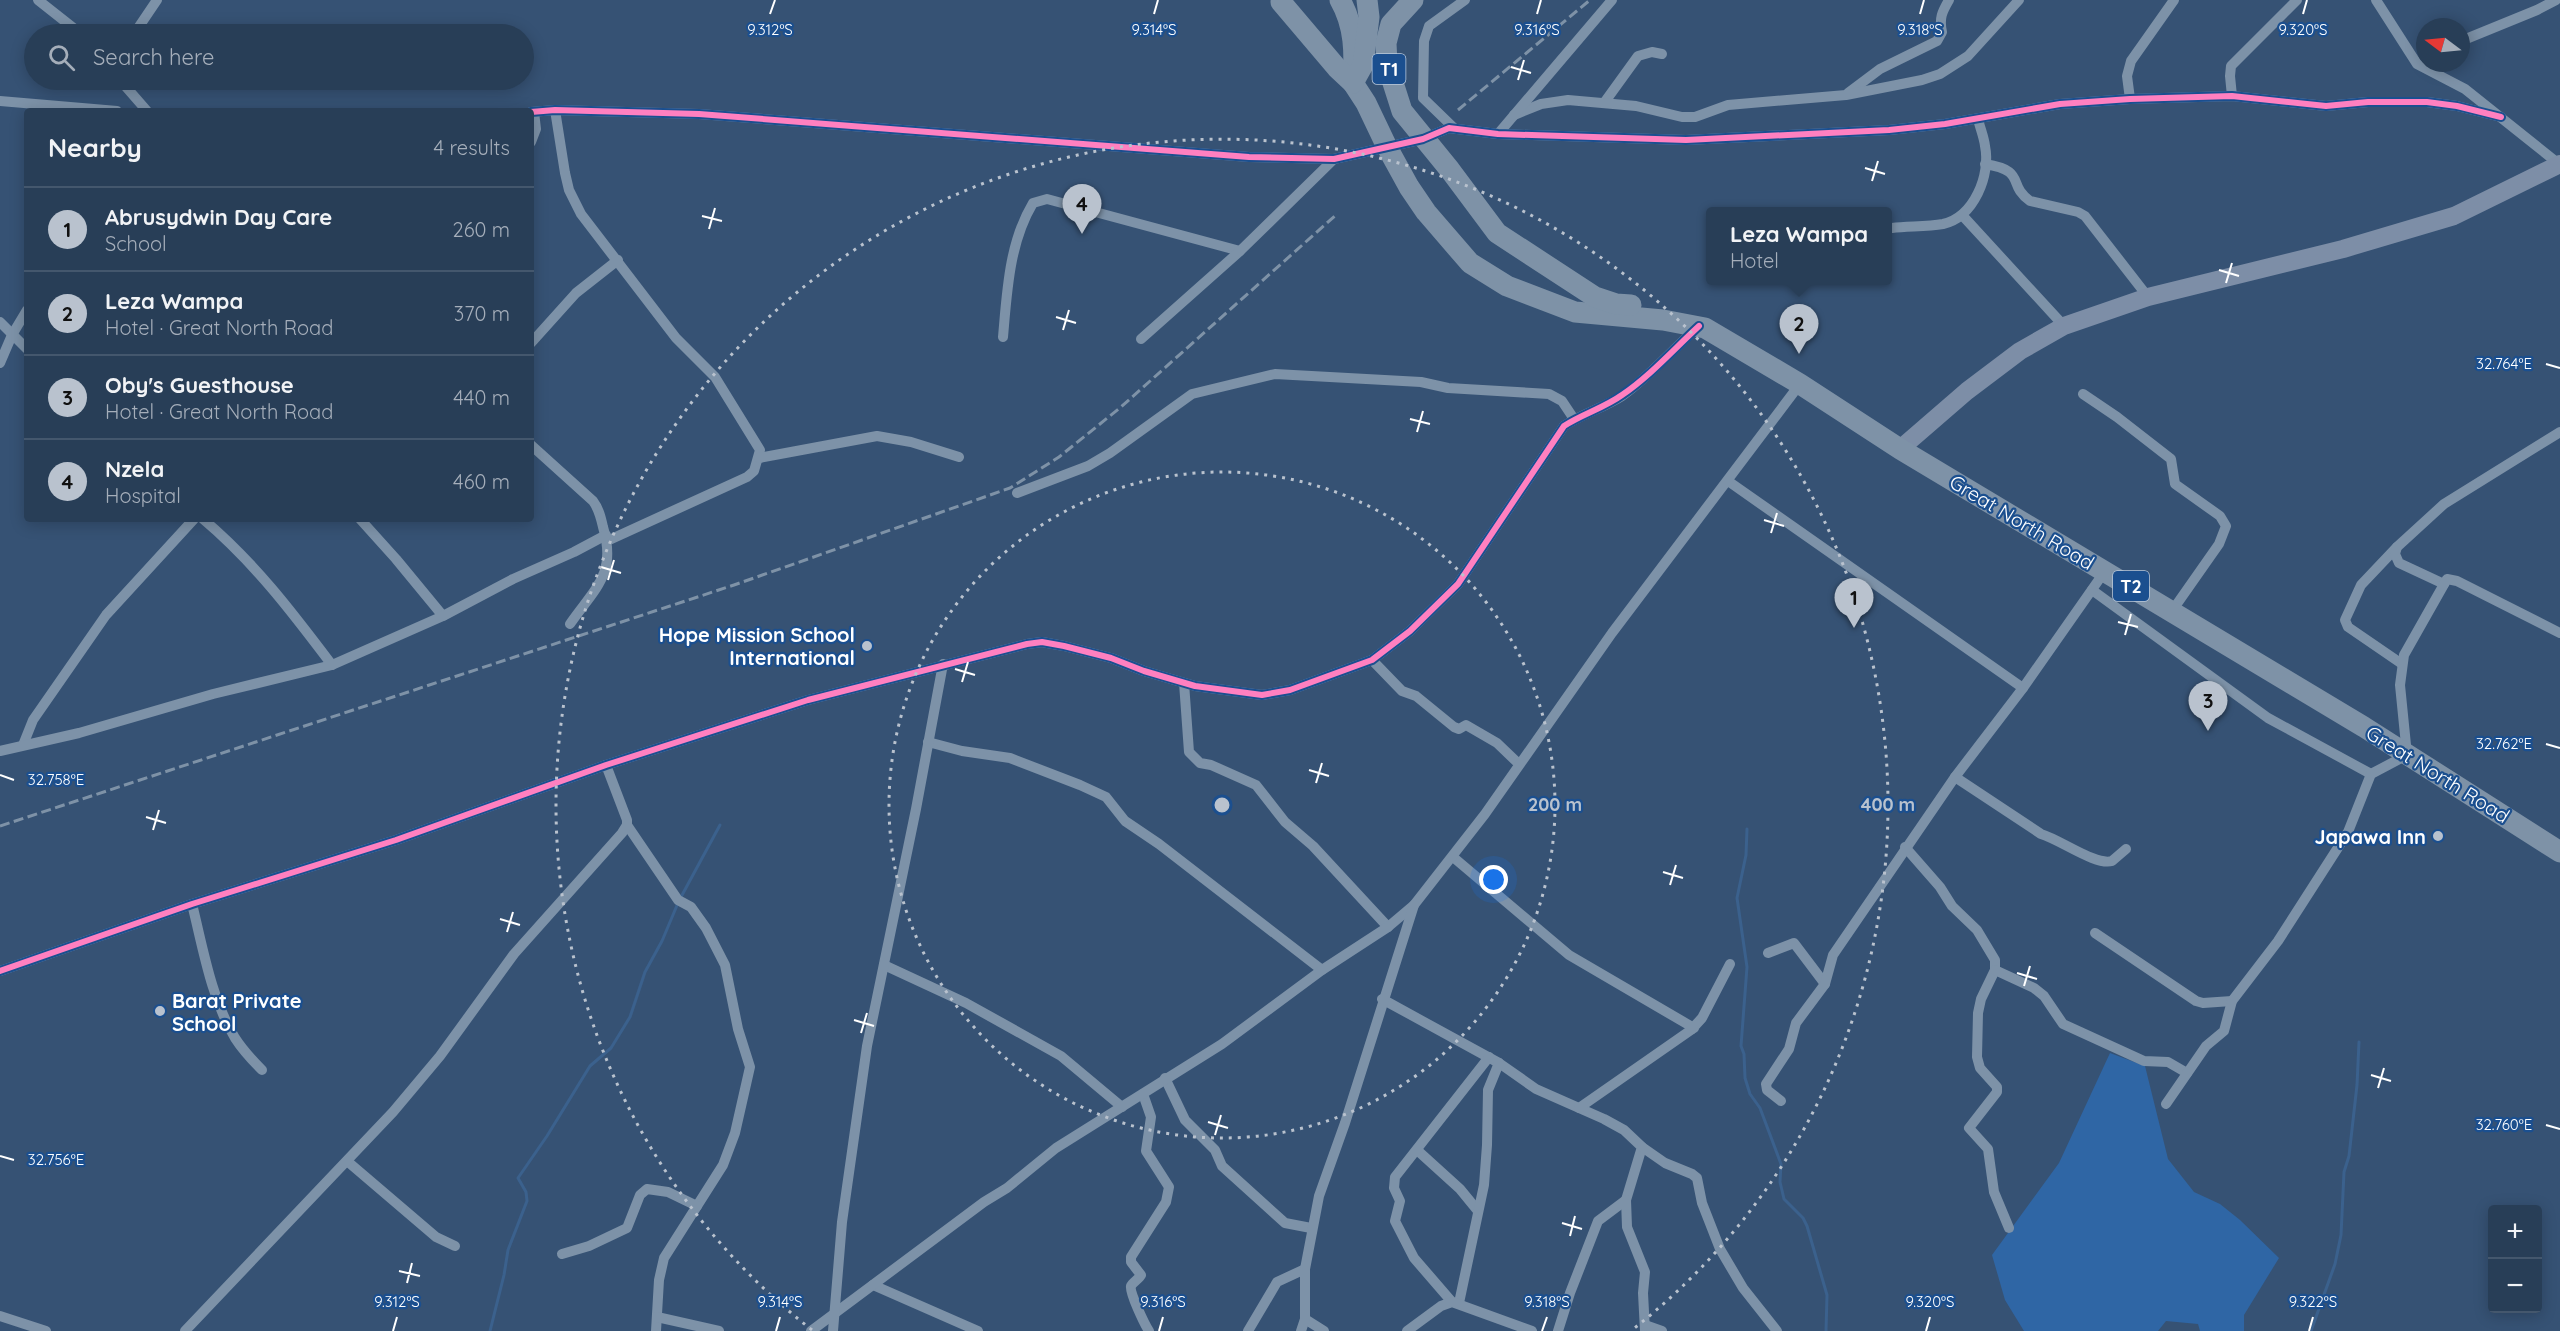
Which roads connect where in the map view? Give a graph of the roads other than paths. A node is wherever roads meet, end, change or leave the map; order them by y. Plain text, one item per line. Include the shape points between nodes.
1 (38, 0) edge
2 (157, 0) edge
3 (1340, 0) edge
4 (1367, 0) edge
5 (1413, 0) edge
6 (1465, 0) edge
7 (1612, 0) edge
8 (1949, 0) edge
9 (2019, 0) edge
10 (2174, 0) edge
11 (2297, 0) edge
12 (2376, 0) edge
13 (2556, 0) edge
14 (1281, 2) dead end
15 (68, 24) edge
16 (141, 24) edge
17 (2470, 37) edge
18 (1662, 54) dead end
19 (2416, 55) edge
20 (2437, 72) edge
21 (1353, 83) junction
22 (129, 90) edge
23 (1846, 95) junction
24 (2232, 96) junction
25 (2130, 99) junction
26 (0, 101) edge
27 (1604, 103) junction
28 (82, 108) edge
29 (144, 108) edge
30 (555, 110) junction
31 (534, 112) edge
32 (1514, 115) junction
33 (2502, 117) junction
34 (534, 118) edge
35 (1978, 119) junction
36 (1455, 129) junction
37 (534, 134) edge
38 (1498, 134) junction
39 (1423, 139) junction
40 (1387, 147) junction
41 (1334, 159) junction
42 (1985, 164) junction
43 (2560, 164) edge
44 (1962, 215) junction
45 (1892, 228) dead end
46 (1240, 251) junction
47 (618, 260) junction
48 (2148, 297) junction
49 (24, 315) edge
50 (0, 322) edge
51 (1699, 326) junction
52 (2064, 326) junction
53 (12, 335) junction
54 (1003, 337) dead end
55 (1141, 339) dead end
56 (534, 340) edge
57 (24, 346) edge
58 (0, 363) edge
59 (1800, 384) junction
60 (2083, 394) dead end
61 (1574, 419) junction
62 (2560, 432) edge
63 (534, 448) edge
64 (1900, 449) junction
65 (959, 457) dead end
66 (759, 458) junction
67 (1728, 481) junction
68 (1017, 493) dead end
69 (191, 522) edge
70 (207, 522) edge
71 (364, 522) edge
72 (606, 538) junction
73 (2397, 548) junction
74 (2105, 571) junction
75 (2444, 584) junction
76 (2092, 590) junction
77 (2172, 611) junction
78 (443, 616) junction
79 (570, 624) dead end
80 (2560, 633) edge
81 (1372, 660) junction
82 (943, 664) junction
83 (2402, 664) junction
84 (332, 665) junction
85 (1184, 683) junction
86 (2024, 688) junction
87 (928, 741) junction
88 (23, 745) junction
89 (0, 751) edge
90 (2407, 755) junction
91 (1519, 764) junction
92 (606, 765) junction
93 (2371, 774) junction
94 (1955, 777) junction
95 (627, 825) junction
96 (1905, 847) junction
97 (2126, 849) dead end
98 (2560, 852) edge
99 (1453, 857) junction
100 (192, 904) junction
101 (1414, 905) junction
102 (1388, 927) junction
103 (2095, 933) dead end
104 (1768, 953) dead end
105 (1730, 964) dead end
106 (884, 965) junction
107 (1322, 970) junction
108 (1995, 970) junction
109 (0, 972) edge
110 (1825, 984) junction
111 (1382, 999) junction
112 (2232, 1001) junction
113 (1694, 1028) junction
114 (1488, 1057) junction
115 (1499, 1063) junction
116 (262, 1070) dead end
117 (2187, 1073) junction
118 (1165, 1078) junction
119 (1143, 1094) junction
120 (1781, 1101) dead end
121 (2166, 1104) dead end
122 (1122, 1107) junction
123 (1579, 1108) junction
124 (1642, 1147) junction
125 (1416, 1150) junction
126 (347, 1161) junction
127 (1626, 1200) junction
128 (697, 1206) junction
129 (1478, 1211) junction
130 (1311, 1228) junction
131 (2009, 1228) dead end
132 (455, 1246) dead end
133 (562, 1254) dead end
134 (1305, 1269) junction
135 (873, 1285) junction
136 (1455, 1303) junction
137 (835, 1313) junction
138 (0, 1316) edge
139 (657, 1317) junction
140 (1305, 1319) junction
141 (1645, 1328) edge
142 (46, 1331) edge
143 (185, 1331) edge
144 (656, 1331) edge
145 (719, 1331) edge
146 (811, 1331) edge
147 (833, 1331) edge
148 (978, 1331) edge
149 (1149, 1331) edge
150 (1248, 1331) edge
151 (1301, 1331) edge
152 (1324, 1331) edge
153 (1407, 1331) edge
154 (1532, 1331) edge
155 (1558, 1331) edge
156 (1662, 1331) edge
157 (1777, 1331) edge

1 - 15 street
2 - 16 street
3 - 21 highway via 1348,14 1355,53
4 - 21 highway via 1363,66
5 - 39 highway, T1 via 1391,24 1386,43 1387,64 1402,111
6 - 36 street via 1429,26 1424,41 1423,98
7 - 32 street
8 - 23 street via 1941,14 1942,32 1936,41 1880,69
9 - 23 street via 1968,56 1940,74
10 - 25 street via 2131,61 2127,76
11 - 24 street via 2231,66
12 - 19 street
13 - 17 street
14 - 21 highway
18 - 27 street via 1638,56
20 - 33 street
21 - 40 highway
22 - 29 street
23 - 27 street via 1728,105 1686,118 1646,107
24 - 25 street
24 - 33 street via 2326,106 2427,102
25 - 35 street via 2060,104
26 - 28 street
27 - 32 street via 1552,101
30 - 31 street
30 - 41 street via 699,114 1250,157
30 - 47 street via 569,190 580,214
32 - 38 street
33 - 43 street
34 - 37 street
35 - 38 street via 1889,130 1686,140
35 - 42 street via 1986,147
36 - 38 street
36 - 39 street via 1443,129
39 - 40 street
39 - 51 highway via 1497,233 1605,301 1672,307 1688,314
40 - 41 street
40 - 51 highway via 1426,212 1470,263 1508,286 1575,312
41 - 46 street
42 - 44 street via 1973,204
42 - 48 street via 2013,173 2030,201 2085,216
43 - 48 main road via 2454,216 2343,249
44 - 45 street via 1943,224
44 - 52 street
46 - 54 street via 1047,199 1033,203 1008,273
46 - 55 street
47 - 56 street via 576,293
47 - 66 street via 676,338 715,376 755,440
48 - 52 main road
49 - 53 street
50 - 53 street
51 - 59 highway, Great North Road / T2
51 - 61 street via 1625,393 1604,408
52 - 64 main road via 2020,351
53 - 57 street
53 - 58 street
59 - 64 highway, Great North Road / T2
59 - 67 street
60 - 77 street via 2170,459 2175,484 2220,516 2226,526
61 - 68 street via 1562,401 1549,394 1275,374 1192,393 1088,466
61 - 81 street via 1557,434 1458,584 1410,631
62 - 73 street via 2444,504
63 - 72 street via 588,494 598,507
64 - 74 highway, Great North Road / T2
65 - 66 street via 877,436
66 - 72 street via 747,477
67 - 86 street
67 - 91 street via 1612,633
69 - 88 street via 106,615 33,720
70 - 84 street via 274,588
71 - 78 street
72 - 78 street via 513,579
72 - 79 street via 607,568
73 - 75 street via 2399,563
73 - 83 street via 2361,585 2345,620 2348,627
74 - 76 street
74 - 77 highway, Great North Road / T2
75 - 80 street via 2448,578 2457,581
75 - 83 street
76 - 86 street
76 - 93 street via 2268,718
77 - 90 highway, Great North Road / T2
78 - 84 street
81 - 85 street via 1290,690 1262,695
81 - 91 street via 1402,691 1416,696 1454,727 1466,725 1478,730
82 - 85 street via 1042,642 1087,651
82 - 87 street
82 - 92 street via 808,700
83 - 90 street via 2400,698
84 - 88 street
85 - 102 street via 1189,752 1200,763 1256,785 1285,822 1313,846
86 - 94 street
87 - 106 street
87 - 107 street via 1010,758 1106,797 1131,827 1159,844
88 - 89 street
90 - 93 street
90 - 98 highway, Great North Road / T2
91 - 99 street
92 - 95 street
92 - 100 street via 396,840
93 - 112 street via 2342,841 2278,941
94 - 96 street
94 - 97 street via 2041,834 2096,861 2112,861
95 - 126 street via 520,948 440,1056
95 - 128 street via 678,900 696,914 725,965 750,1067 735,1133 723,1165
96 - 108 street via 1983,938 1995,960
96 - 110 street via 1833,955
99 - 101 street
99 - 113 street via 1569,955
100 - 109 street
100 - 116 street via 210,977 228,1024
101 - 102 street
101 - 111 street
102 - 107 street
103 - 112 street via 2196,1001
104 - 110 street via 1794,943
105 - 113 street
106 - 122 street via 966,1003 1061,1056
106 - 137 street via 867,1046 842,1222
107 - 118 street via 1222,1044
108 - 117 street via 2034,987 2063,1024 2144,1061 2168,1062
108 - 131 street via 1978,1013 1977,1057 1997,1092 1969,1128 1988,1149 1994,1192
110 - 120 street via 1796,1023 1789,1049 1766,1084 1767,1090
111 - 114 street
111 - 130 street
112 - 117 street via 2224,1031 2206,1046
113 - 123 street
114 - 115 street
114 - 125 street
115 - 123 street via 1532,1088
115 - 129 street via 1488,1090 1484,1185
117 - 121 street
118 - 119 street
118 - 130 street via 1185,1120 1215,1150 1221,1164 1285,1223
119 - 122 street
119 - 149 street via 1151,1113 1146,1151 1169,1186 1166,1202 1131,1257 1141,1275 1131,1290
122 - 135 street via 1056,1148
123 - 124 street via 1624,1130
124 - 127 street
124 - 157 street via 1695,1176 1720,1250 1743,1288
125 - 129 street via 1460,1189
125 - 136 street via 1395,1177 1394,1188 1400,1201 1395,1221 1414,1258
126 - 132 street via 436,1237
126 - 143 street
127 - 141 street via 1627,1227 1645,1272
127 - 155 street via 1598,1221
128 - 133 street via 668,1192 647,1189 640,1195 627,1227
128 - 139 street via 662,1264
129 - 136 street
130 - 134 street
134 - 140 street
134 - 150 street via 1277,1282
135 - 137 street
135 - 148 street
136 - 153 street via 1441,1306
136 - 154 street
137 - 146 street
137 - 147 street
138 - 142 street
139 - 144 street
139 - 145 street
140 - 151 street
140 - 152 street
141 - 156 street

